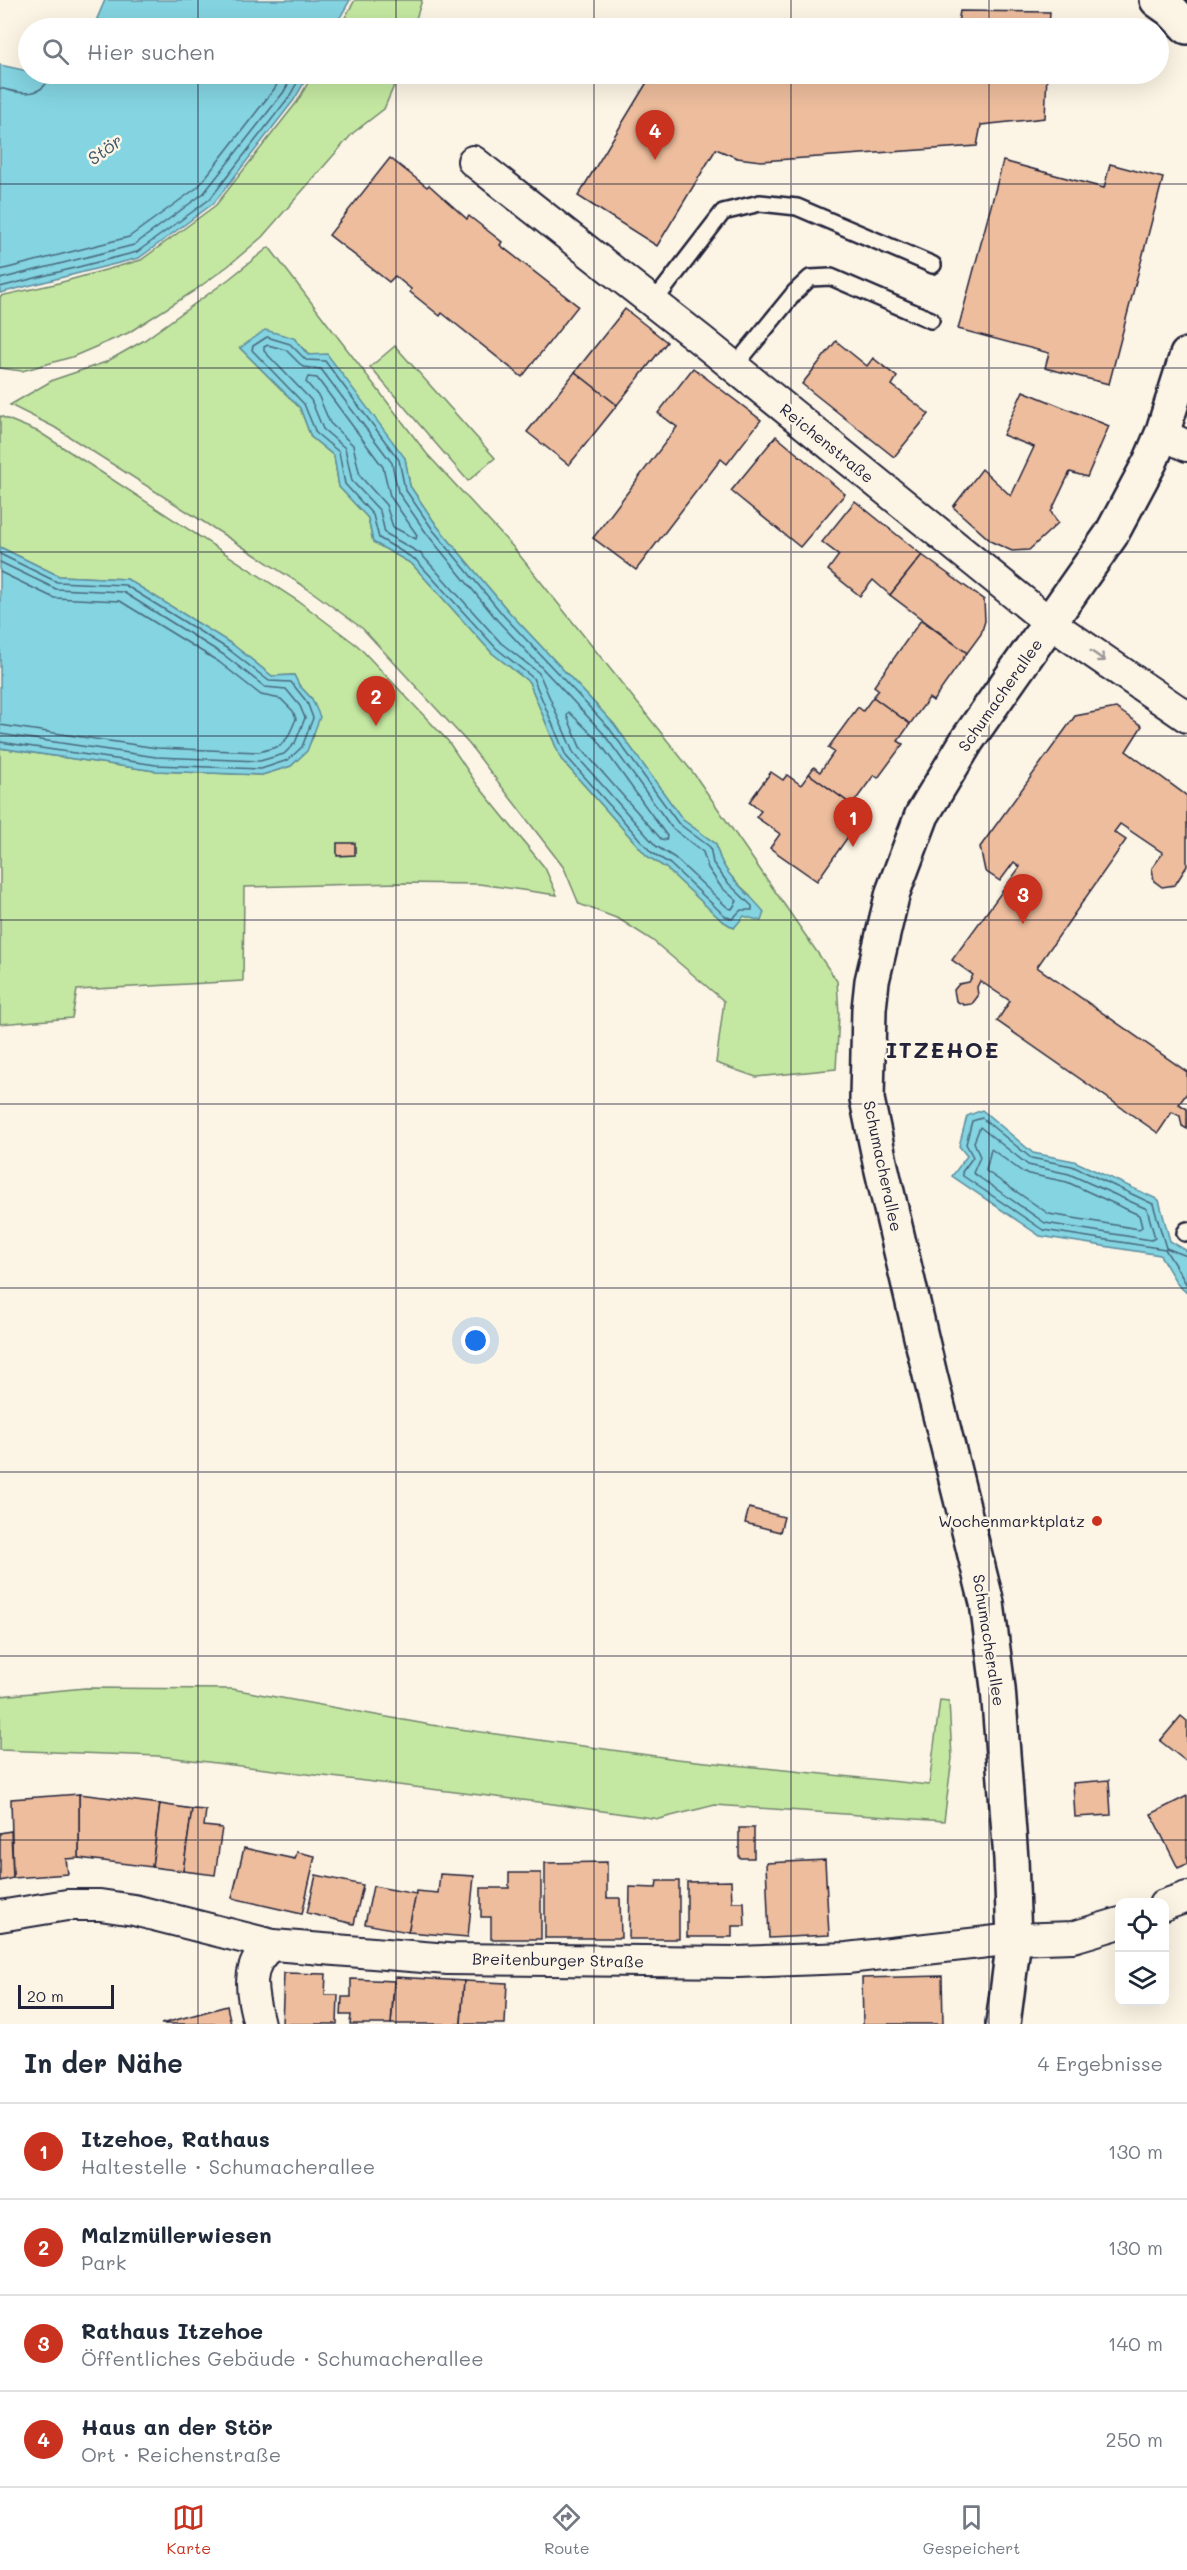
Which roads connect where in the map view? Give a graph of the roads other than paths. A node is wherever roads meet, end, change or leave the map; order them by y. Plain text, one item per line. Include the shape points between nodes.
1 (1157, 0) edge
2 (1187, 27) edge
3 (473, 161) dead end
4 (933, 266) dead end
5 (653, 303) junction
6 (931, 320) dead end
7 (1187, 355) edge
8 (734, 367) junction
9 (1174, 440) edge
10 (1050, 623) junction
11 (1187, 717) edge
12 (1187, 1897) edge
13 (1169, 1903) edge
14 (0, 1916) edge
15 (1115, 1924) edge
16 (1014, 1939) junction
17 (273, 1945) junction
18 (259, 2024) edge
19 (1003, 2024) edge

1 - 2 street
3 - 5 street, Reichenstraße
4 - 5 lane via 797,207 760,203 723,212
5 - 8 street, Reichenstraße
6 - 8 lane via 831,277 810,278
7 - 9 street, Schumacherallee
8 - 10 street, Reichenstraße
9 - 10 street, Schumacherallee
10 -> 11 street, Reichenstraße
10 - 16 street, Schumacherallee via 968,739 922,815 892,892 869,1009 867,1099 987,1603 1003,1734
12 - 13 street
14 - 17 street, Breitenburger Straße via 67,1905 100,1905
15 - 16 street, Breitenburger Straße via 1073,1937
16 - 17 street, Breitenburger Straße via 847,1958 738,1962 448,1959
16 - 19 street, Schumacherallee
17 - 18 street via 255,1963 252,1977

